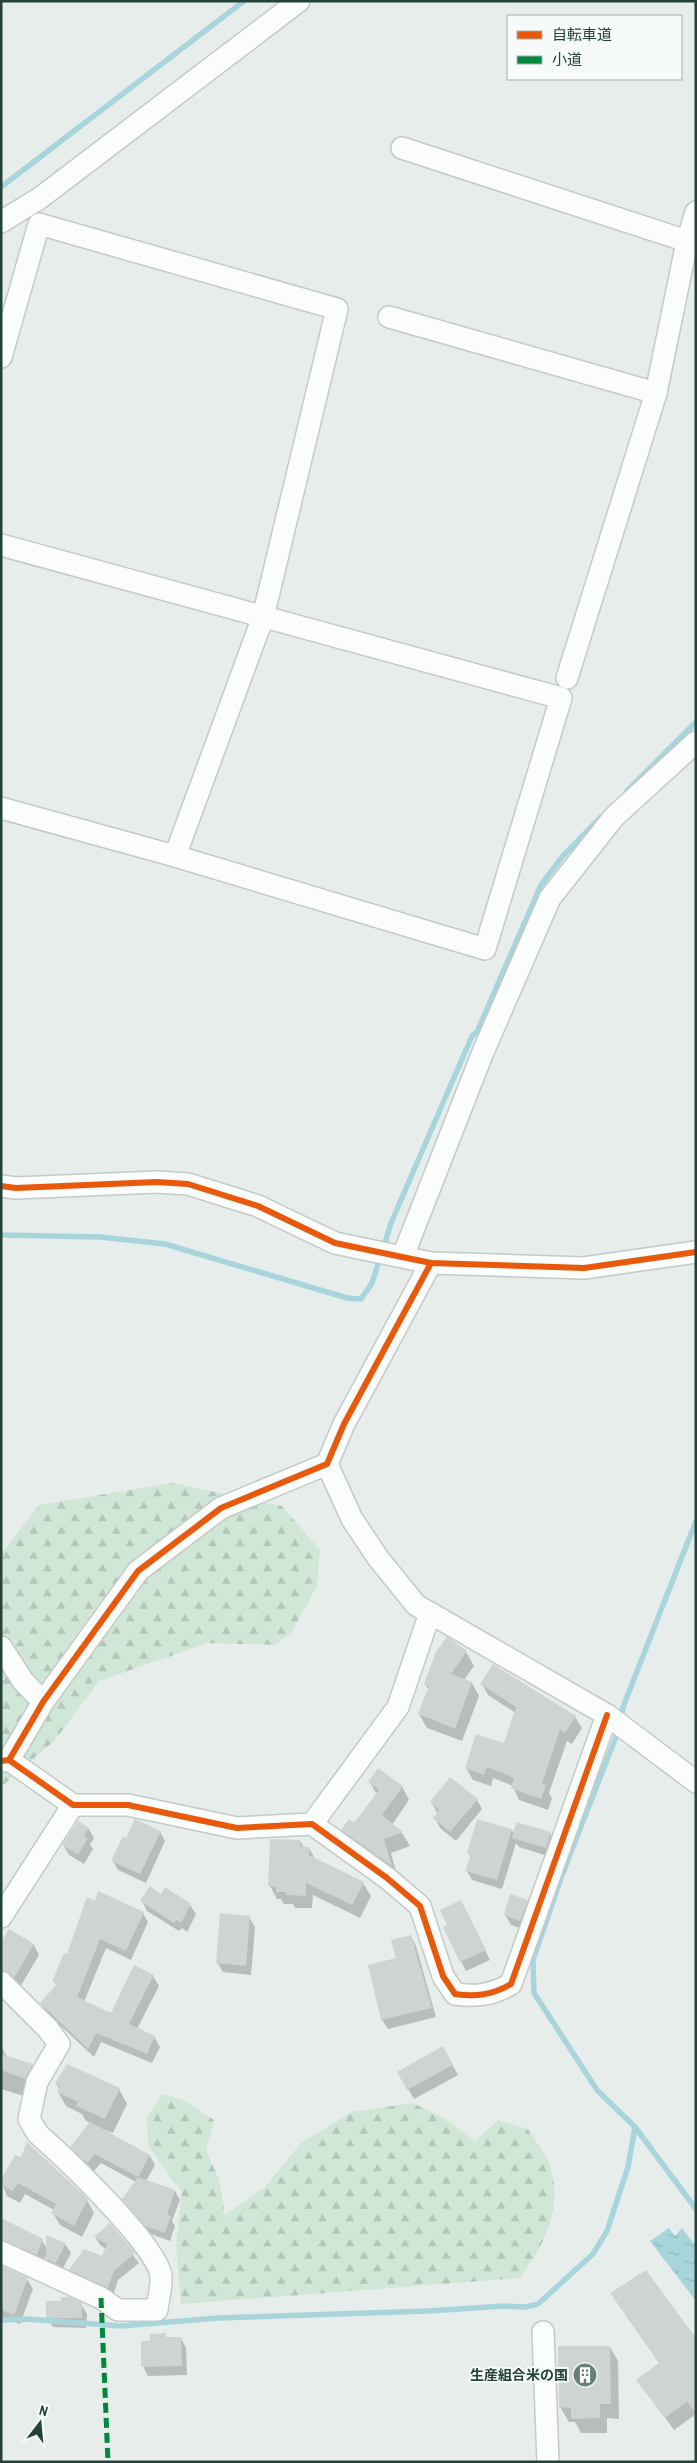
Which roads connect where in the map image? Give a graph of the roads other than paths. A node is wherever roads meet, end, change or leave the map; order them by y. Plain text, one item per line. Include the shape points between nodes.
1 (299, 1) edge
2 (402, 148) dead end
3 (696, 212) edge
4 (1, 222) edge
5 (691, 243) edge
6 (389, 317) dead end
7 (1, 357) edge
8 (656, 393) junction
9 (1, 545) edge
10 (263, 617) junction
11 (568, 678) dead end
12 (696, 742) edge
13 (1, 808) edge
14 (175, 856) junction
15 (1, 1186) edge
16 (696, 1252) edge
17 (403, 1256) junction
18 (431, 1263) junction
19 (327, 1464) junction
20 (430, 1613) junction
21 (1, 1647) edge
22 (43, 1702) junction
23 (607, 1715) junction
24 (5, 1760) edge
25 (696, 1782) edge
26 (73, 1805) junction
27 (312, 1824) junction
28 (1, 1917) edge
29 (1, 1982) edge
30 (1, 2252) edge
31 (542, 2332) dead end
32 (548, 2462) edge

1 - 4 street via 40,198
2 - 5 street
3 - 5 street
5 - 8 street
6 - 8 street
7 - 10 street via 40,224 337,309
8 - 11 street
9 - 10 street
10 - 14 street
10 - 14 street via 561,698 485,948
12 - 17 street via 614,817 550,898 483,1052
13 - 14 street
15 - 17 street via 188,1184 258,1206 335,1243
16 - 18 street via 584,1268
17 - 18 street
18 - 19 street via 344,1424
19 - 20 street via 352,1519 378,1558 416,1605
19 - 22 street via 220,1508 138,1571
20 - 23 street
20 - 27 street via 398,1707
21 - 22 street via 23,1681
22 - 24 street
23 - 25 street
23 - 27 street via 511,1984 498,1991 474,1996 455,1994 443,1976 420,1906
24 - 26 street
26 - 27 street via 128,1805 237,1828
26 - 28 street
29 - 30 street via 59,2044 37,2082 29,2119 38,2134 111,2206 153,2259 161,2275 157,2310 118,2310 101,2298
31 - 32 street

